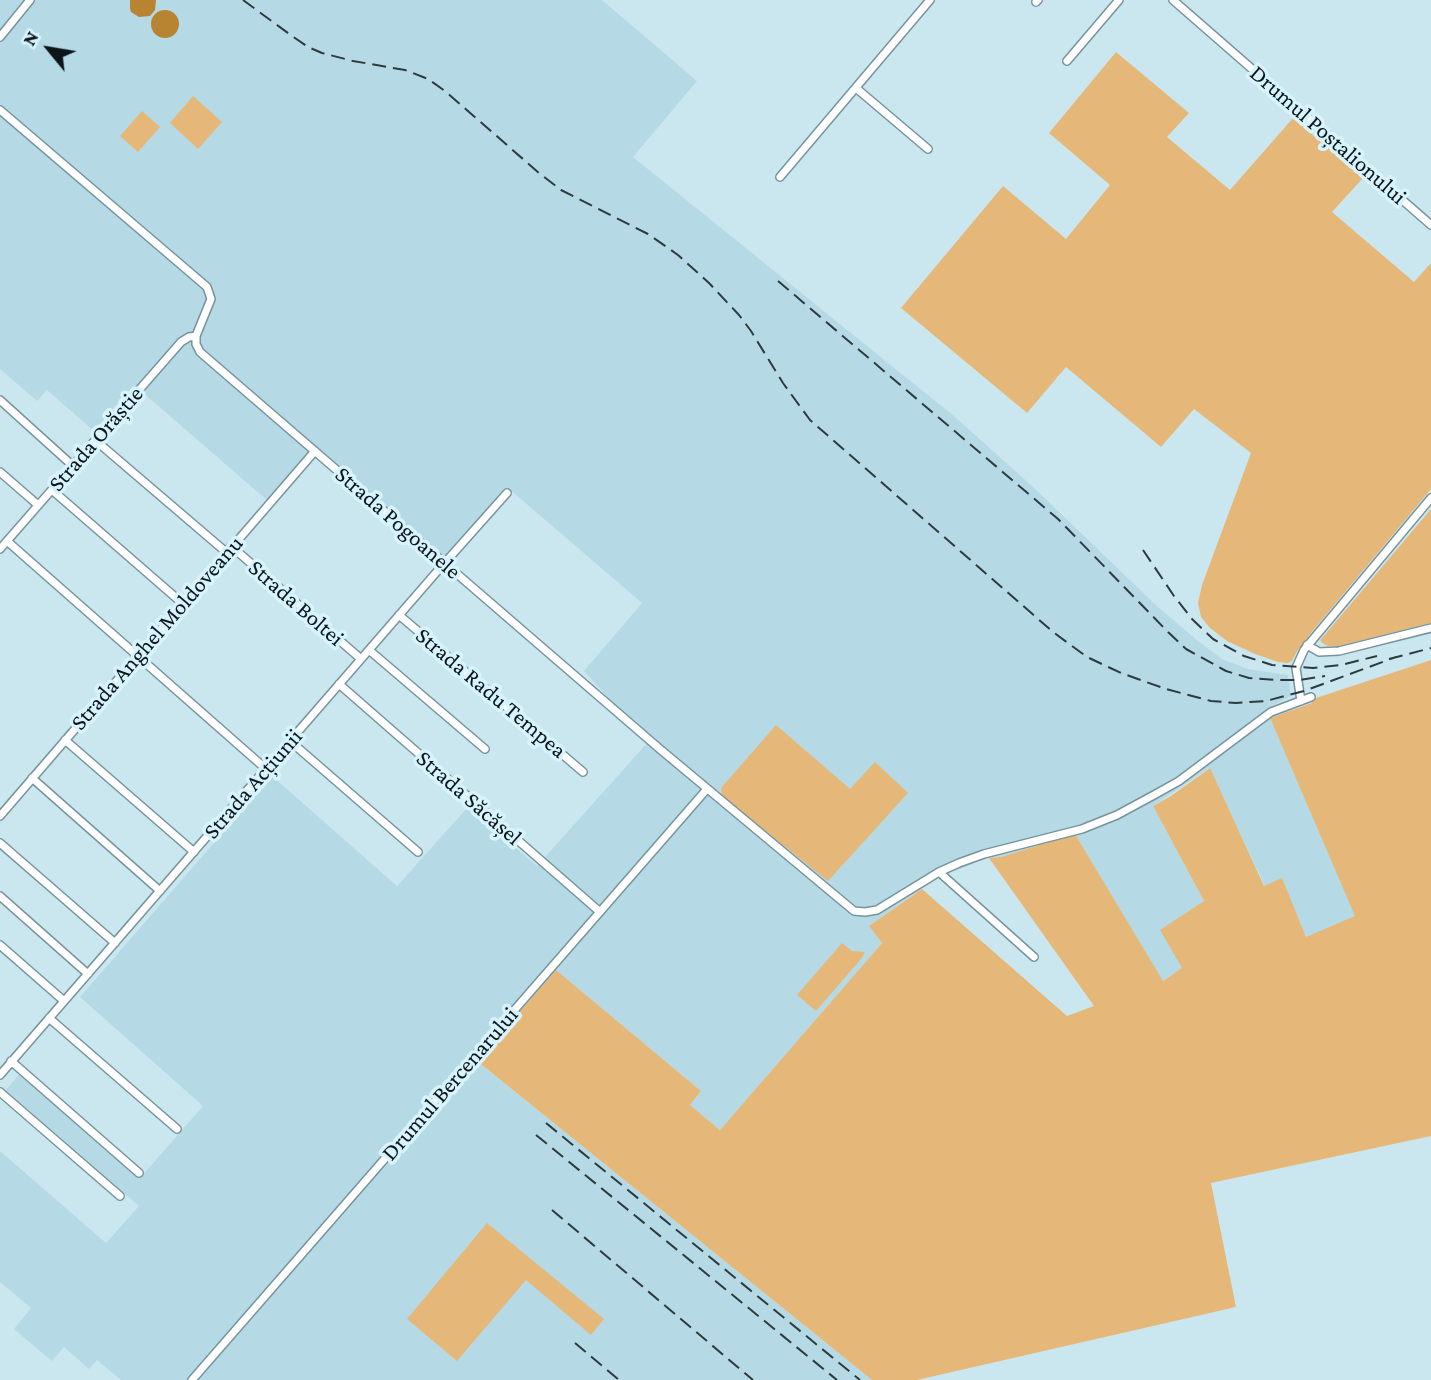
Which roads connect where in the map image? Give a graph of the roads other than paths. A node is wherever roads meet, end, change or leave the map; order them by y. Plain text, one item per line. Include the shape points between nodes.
1 (30, 0) edge
2 (930, 0) edge
3 (1119, 0) edge
4 (1173, 0) edge
5 (0, 37) edge
6 (1067, 61) dead end
7 (856, 88) junction
8 (0, 110) edge
9 (929, 149) dead end
10 (780, 177) dead end
11 (1431, 226) edge
12 (196, 336) junction
13 (0, 400) edge
14 (95, 440) junction
15 (315, 451) junction
16 (73, 466) junction
17 (0, 472) edge
18 (51, 490) junction
19 (507, 494) dead end
20 (1431, 498) edge
21 (38, 505) junction
22 (6, 541) junction
23 (0, 549) edge
24 (229, 549) junction
25 (444, 564) junction
26 (182, 603) junction
27 (399, 615) junction
28 (1431, 628) edge
29 (1307, 645) junction
30 (369, 650) junction
31 (138, 655) junction
32 (361, 659) junction
33 (340, 684) junction
34 (1311, 697) dead end
35 (1301, 701) junction
36 (65, 740) junction
37 (290, 741) junction
38 (485, 749) dead end
39 (266, 769) junction
40 (583, 772) dead end
41 (32, 778) junction
42 (707, 789) junction
43 (0, 816) edge
44 (0, 843) edge
45 (194, 852) junction
46 (418, 852) dead end
47 (939, 872) junction
48 (160, 891) junction
49 (0, 896) edge
50 (600, 912) junction
51 (115, 943) junction
52 (0, 945) edge
53 (1034, 957) dead end
54 (88, 974) junction
55 (64, 1001) junction
56 (49, 1018) junction
57 (11, 1061) junction
58 (0, 1074) edge
59 (0, 1092) edge
60 (177, 1129) dead end
61 (139, 1173) dead end
62 (120, 1196) dead end
63 (192, 1380) edge

1 - 5 street
2 - 7 street
3 - 6 street
4 - 11 street, Drumul Poștalionului
7 - 9 street
7 - 10 street
8 - 12 street via 207,287 211,299
12 - 14 street, Strada Orăștie via 181,342
12 - 15 street, Strada Pogoanele via 200,352
13 - 16 street
14 - 16 street, Strada Orăștie
14 - 24 street, Strada Boltei
15 - 24 street, Strada Anghel Moldoveanu
15 - 25 street, Strada Pogoanele
16 - 18 street, Strada Orăștie
17 - 21 street
18 - 21 street, Strada Orăștie
18 - 26 street
19 - 25 street, Strada Acțiunii
20 - 29 street
21 - 22 street, Strada Orăștie
22 - 23 street, Strada Orăștie
22 - 31 street
24 - 26 street, Strada Anghel Moldoveanu
24 - 32 street, Strada Boltei
25 - 27 street, Strada Acțiunii
25 - 42 street, Strada Pogoanele
26 - 31 street, Strada Anghel Moldoveanu
27 - 30 street, Strada Acțiunii
27 - 40 street, Strada Radu Tempea
28 - 29 street via 1339,650 1319,652
29 - 35 street via 1296,671
30 - 32 street, Strada Acțiunii
30 - 38 street
31 - 36 street, Strada Anghel Moldoveanu
31 - 39 street
32 - 33 street, Strada Acțiunii
33 - 37 street, Strada Acțiunii
33 - 50 street, Strada Săcășel
34 - 35 street
35 - 47 street via 1264,716 1173,785 1116,815 977,856
36 - 41 street, Strada Anghel Moldoveanu
36 - 45 street
37 - 39 street, Strada Acțiunii
37 - 46 street
39 - 45 street, Strada Acțiunii
41 - 43 street, Strada Anghel Moldoveanu
41 - 48 street
42 - 47 street, Strada Pogoanele via 858,912 877,910
42 - 50 street, Drumul Bercenarului
44 - 51 street
45 - 48 street, Strada Acțiunii
47 - 53 street
48 - 51 street, Strada Acțiunii
49 - 54 street
50 - 63 street, Drumul Bercenarului
51 - 54 street, Strada Acțiunii
52 - 55 street
54 - 55 street, Strada Acțiunii
55 - 56 street, Strada Acțiunii
56 - 57 street, Strada Acțiunii
56 - 60 street
57 - 58 street, Strada Acțiunii
57 - 61 street
59 - 62 street

